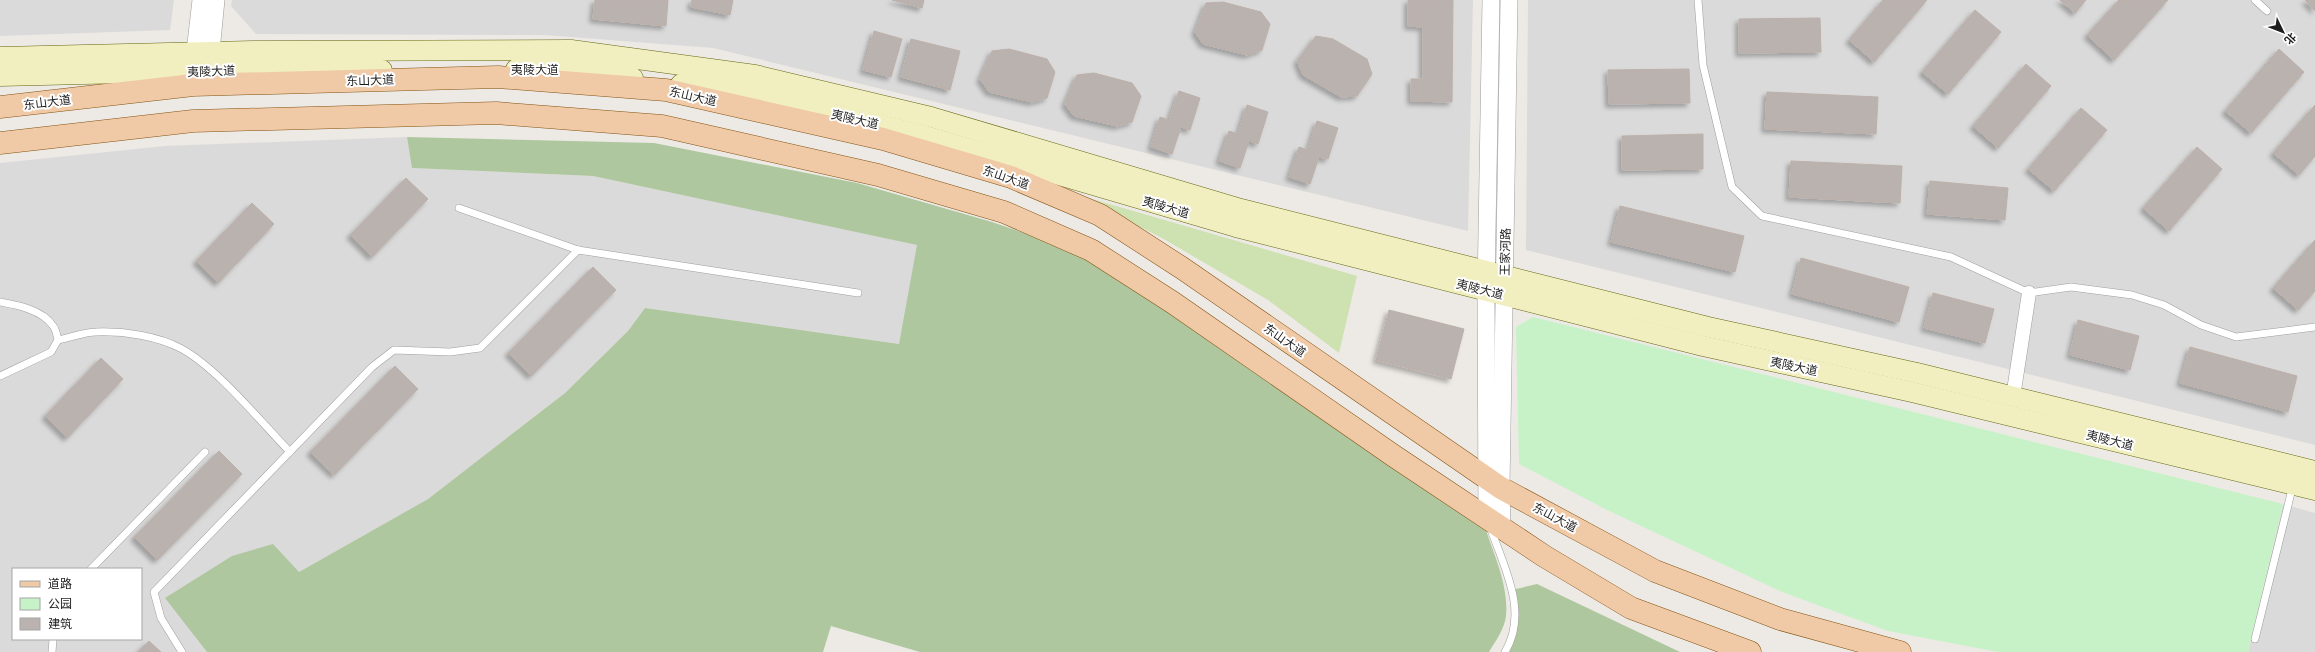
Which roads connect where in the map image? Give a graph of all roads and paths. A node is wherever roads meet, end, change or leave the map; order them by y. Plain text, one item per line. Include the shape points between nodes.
1 (201, 0) edge
2 (216, 0) edge
3 (1491, 0) edge
4 (1509, 0) edge
5 (1698, 0) edge
6 (2255, 0) edge
7 (2267, 11) dead end
8 (203, 52) junction
9 (0, 57) edge
10 (0, 76) edge
11 (0, 107) edge
12 (0, 143) edge
13 (459, 208) dead end
14 (578, 250) junction
15 (1496, 273) junction
16 (858, 293) dead end
17 (1495, 293) junction
18 (2030, 293) junction
19 (0, 302) edge
20 (2315, 327) edge
21 (58, 340) junction
22 (0, 376) edge
23 (2013, 397) junction
24 (204, 452) dead end
25 (290, 452) junction
26 (2315, 471) edge
27 (1494, 483) junction
28 (2293, 485) junction
29 (2315, 490) edge
30 (1495, 522) junction
31 (92, 568) edge
32 (2255, 639) dead end
33 (53, 640) edge
34 (52, 652) edge
35 (182, 652) edge
36 (1505, 652) edge
37 (1750, 652) edge
38 (1900, 652) edge

1 - 8 street
2 - 8 street
3 - 15 street, 王家河路
4 - 15 street, 王家河路
5 - 18 lane via 1703,65 1732,187 1762,216 1951,257
6 - 7 lane
8 - 9 main road, 夷陵大道
8 - 15 main road, 夷陵大道 via 571,50 755,75 931,117 1241,209
10 - 17 main road, 夷陵大道 via 253,70 569,69 752,94 926,136 1236,228
11 - 27 main road, 东山大道 via 193,85 498,77 666,90 883,139 1011,177 1100,215 1182,268
12 - 30 main road via 193,121 496,113 662,126 878,175 1004,212 1091,250 1172,302 1394,456
13 - 14 lane
14 - 16 lane
14 - 25 lane via 480,348 450,352 394,350 372,367
15 - 17 street, 王家河路
15 - 23 main road, 夷陵大道 via 1708,327
17 - 27 street, 王家河路
17 - 28 main road, 夷陵大道 via 1704,346 1912,392
18 - 20 lane via 2071,287 2132,295 2164,305 2201,325 2236,337
18 - 23 street
19 - 21 lane via 18,305 43,316 53,326
21 - 22 lane via 51,352
21 - 25 lane via 95,332 128,334 161,340 183,350 209,370
23 - 26 main road, 夷陵大道
24 - 31 lane
25 - 35 lane via 154,592 161,618
27 - 30 street, 王家河路
27 - 38 main road, 东山大道 via 1655,571 1780,619
28 - 29 main road, 夷陵大道
28 - 32 lane
30 - 36 lane via 1512,590 1516,619 1512,641
30 - 37 main road via 1544,556 1631,608
33 - 34 lane

